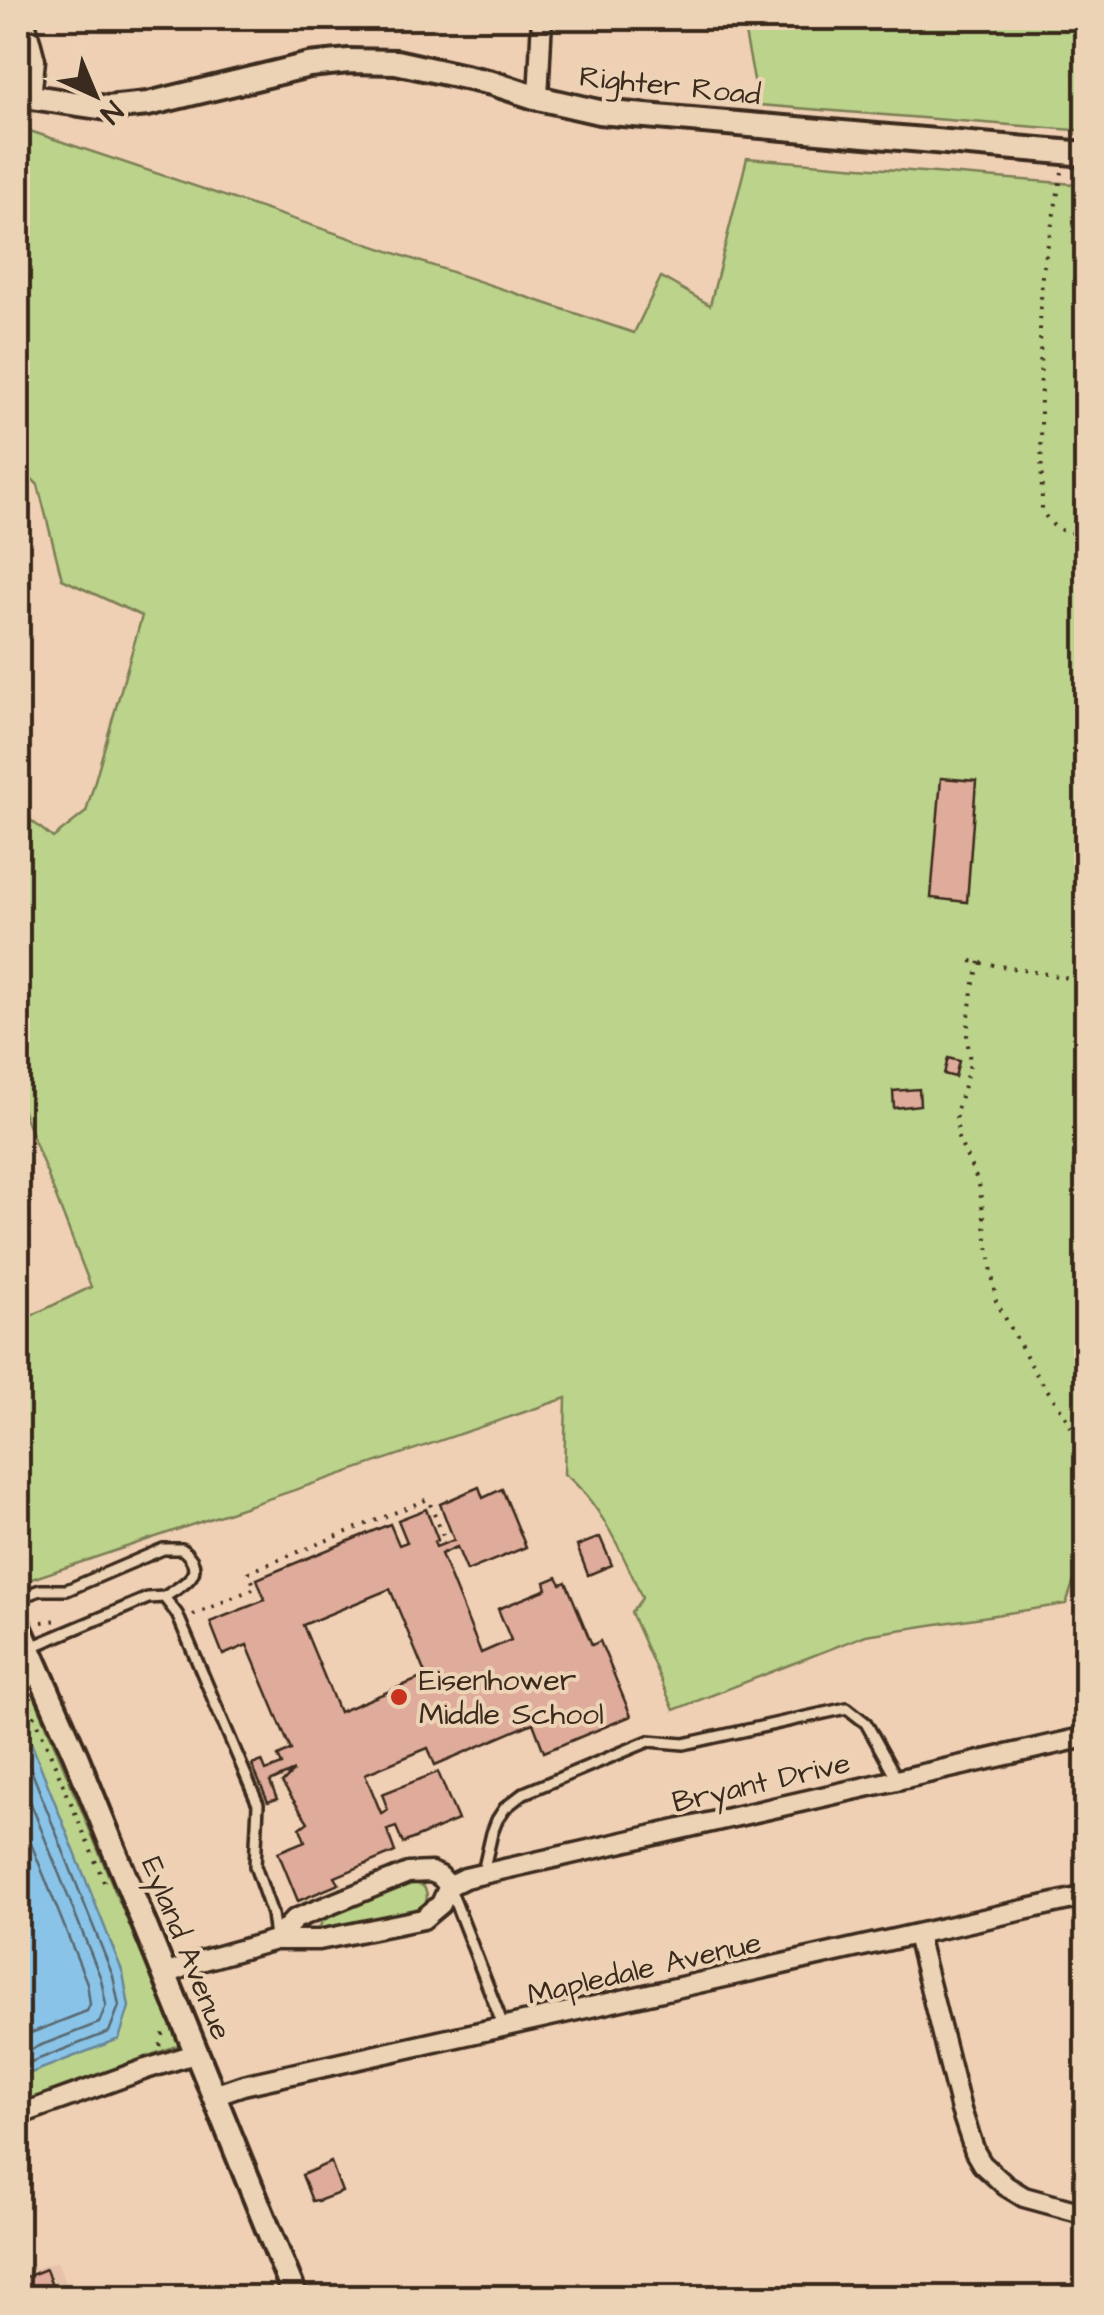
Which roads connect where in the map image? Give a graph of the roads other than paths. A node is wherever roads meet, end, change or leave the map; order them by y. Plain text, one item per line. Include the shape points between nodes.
1 (24, 18) edge
2 (542, 18) edge
3 (24, 96) edge
4 (538, 98) junction
5 (1076, 154) edge
6 (164, 1597) junction
7 (18, 1598) edge
8 (18, 1624) edge
9 (28, 1649) junction
10 (1086, 1736) edge
11 (897, 1780) junction
12 (482, 1875) junction
13 (450, 1886) junction
14 (1086, 1896) edge
15 (917, 1936) junction
16 (275, 1940) junction
17 (166, 1975) junction
18 (504, 2028) junction
19 (198, 2053) junction
20 (214, 2095) junction
21 (18, 2115) edge
22 (1086, 2214) edge
23 (296, 2298) edge

1 - 3 street via 35,60
2 - 4 street
3 - 4 street, Righter Road via 106,108 148,104 308,64 365,61 438,70
4 - 5 street, Righter Road via 599,112
6 - 7 lane via 194,1574 182,1549 163,1550 66,1590
6 - 9 lane
6 - 16 lane via 258,1804 255,1866
8 - 9 street, Eyland Avenue
9 - 17 street, Eyland Avenue
10 - 11 street, Bryant Drive
11 - 12 street, Bryant Drive
11 - 12 lane via 866,1724 847,1708 684,1744 649,1741 517,1797 492,1833
12 - 13 street, Bryant Drive
13 - 16 street, Bryant Drive via 423,1918 318,1940
13 - 16 street, Bryant Drive via 431,1872 408,1873 295,1919
13 - 18 lane
14 - 15 street, Mapledale Avenue
15 - 18 street, Mapledale Avenue
15 - 22 street via 975,2152 1014,2192
16 - 17 street, Bryant Drive
17 - 19 street, Eyland Avenue
18 - 20 street, Mapledale Avenue
19 - 20 street, Eyland Avenue
19 - 21 street
20 - 23 street, Eyland Avenue

